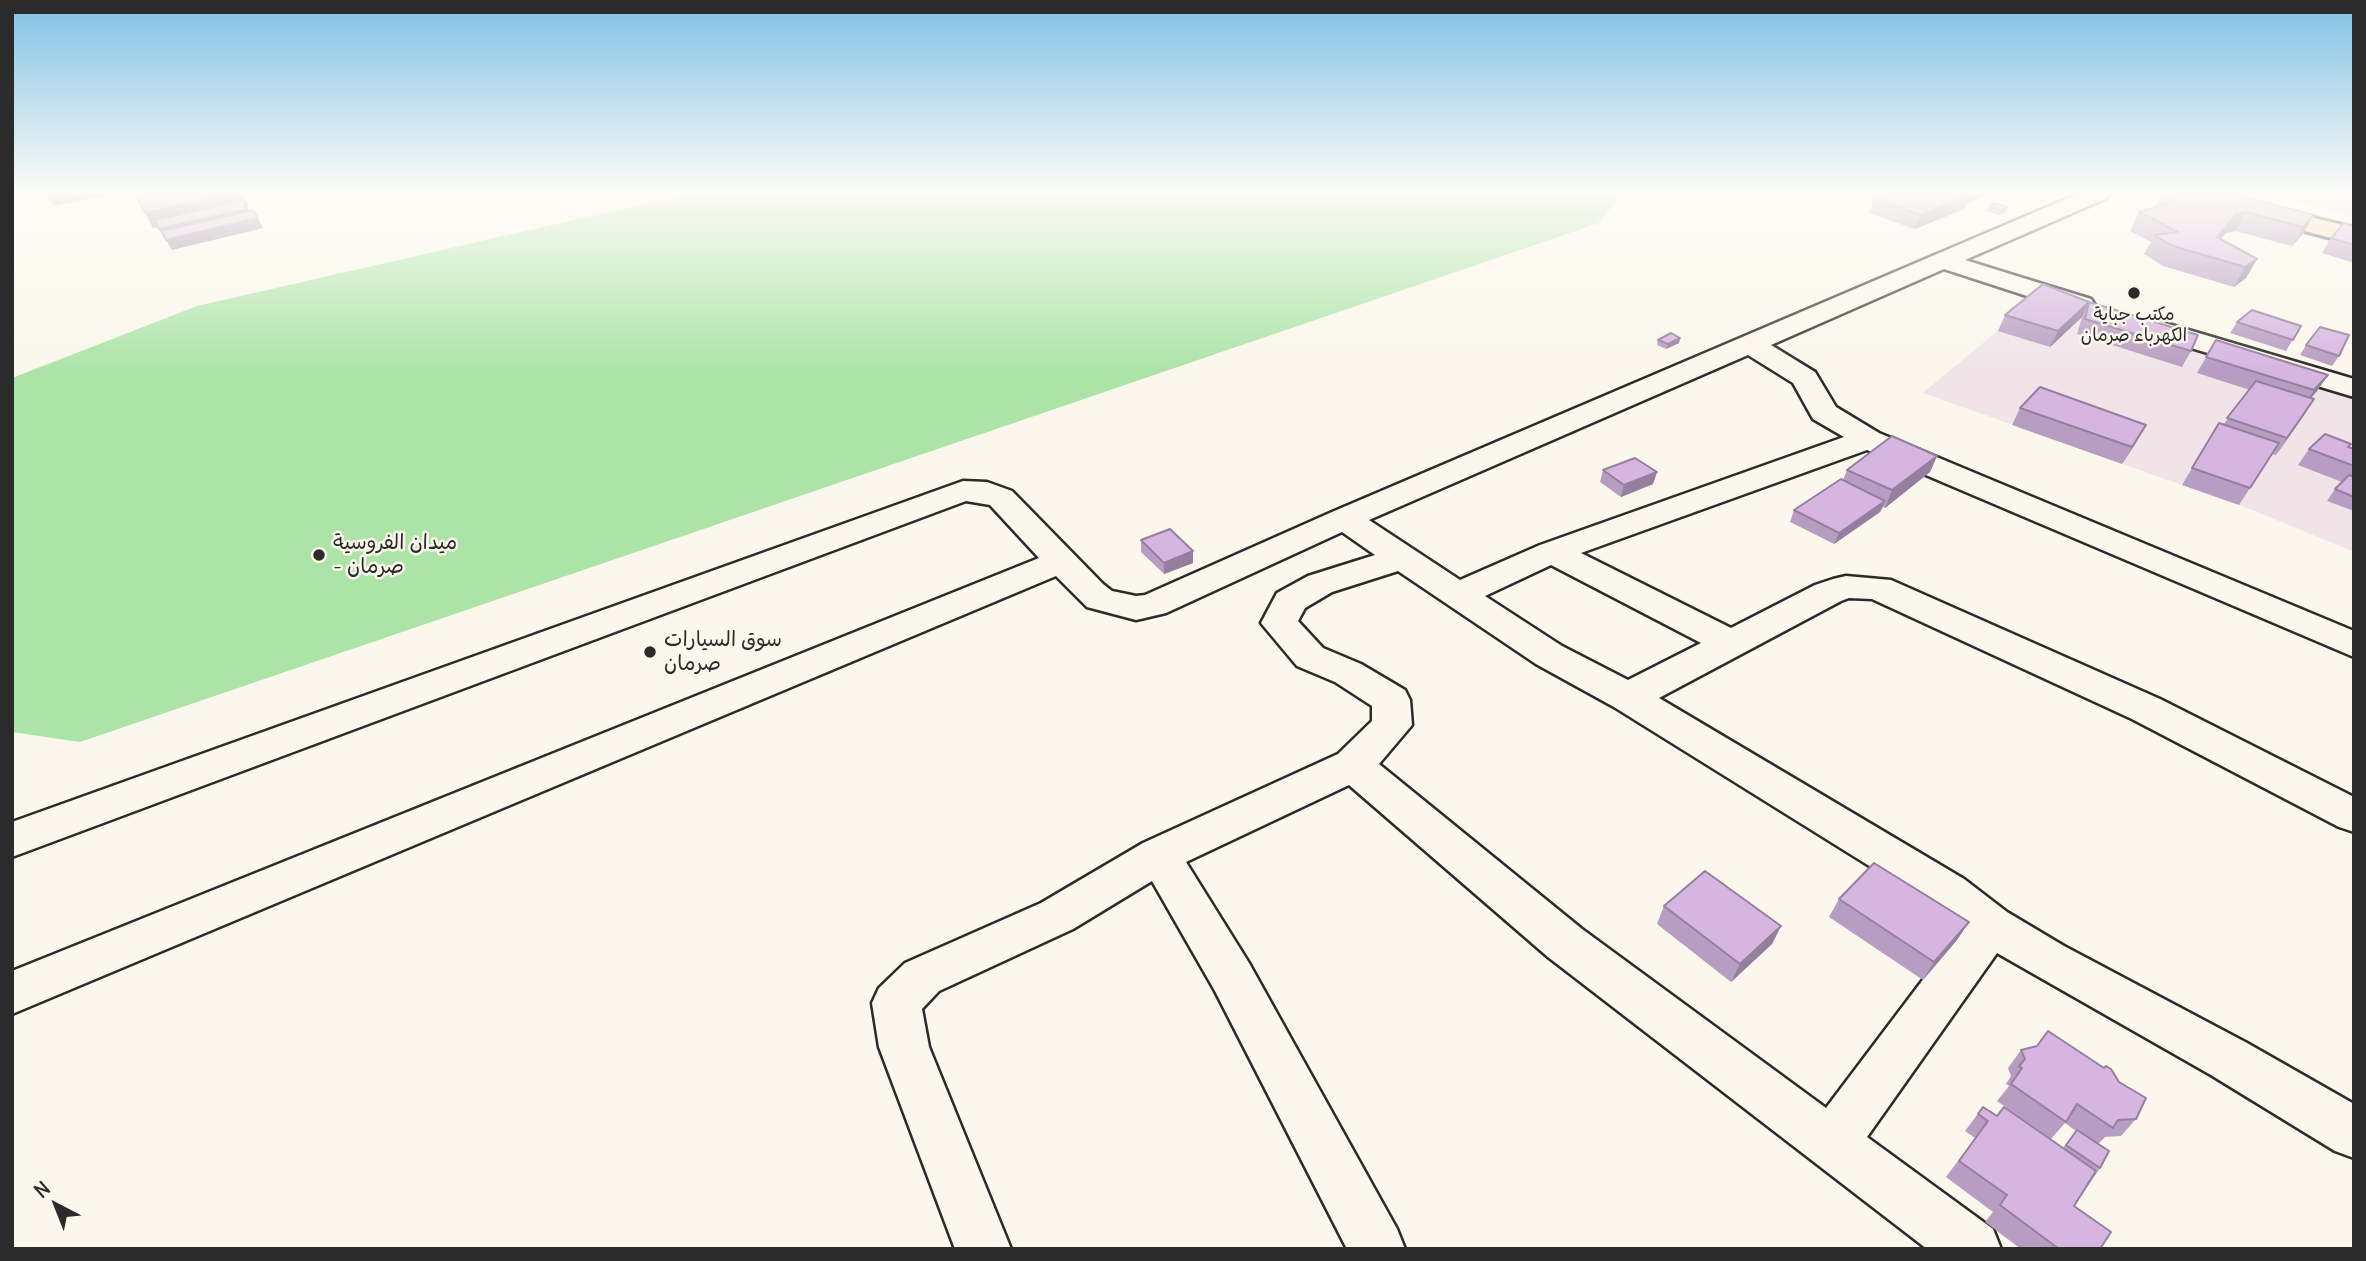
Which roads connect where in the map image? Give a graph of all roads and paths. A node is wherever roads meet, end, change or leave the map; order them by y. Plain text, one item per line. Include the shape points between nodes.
1 (1964, 252) edge
2 (1943, 261) junction
3 (1750, 344) junction
4 (2354, 388) edge
5 (1868, 439) junction
6 (1345, 519) junction
7 (1552, 552) junction
8 (1402, 558) junction
9 (1062, 561) junction
10 (1457, 595) junction
11 (1730, 643) junction
12 (2354, 645) edge
13 (1628, 696) junction
14 (1353, 765) junction
15 (2354, 816) edge
16 (12, 840) edge
17 (1159, 855) junction
18 (1991, 925) junction
19 (12, 993) edge
20 (2354, 1133) edge
21 (1832, 1143) junction
22 (983, 1249) edge
23 (1377, 1249) edge
24 (1973, 1249) edge

1 - 2 street
2 - 3 street
2 - 4 street
3 - 5 street via 1805,378 1824,413
3 - 6 street
5 - 7 street
5 - 12 street
6 - 8 street
6 - 9 street via 1153,605 1136,608 1100,599
7 - 10 street
7 - 11 street
8 - 10 street
8 - 14 street via 1320,584 1290,601 1279,623 1310,657 1348,673 1391,700 1392,724
9 - 16 street via 1001,498 974,491 947,494
9 - 19 street
10 - 13 street via 1549,655
11 - 13 street
11 - 15 street via 1828,593 1846,587 1878,588 2146,709
13 - 18 street via 1948,892
14 - 17 street
14 - 21 street via 1565,943
17 - 22 street via 1057,916 922,977 896,1003 904,1046
17 - 23 street via 1232,977
18 - 20 street
18 - 21 street
21 - 24 street

